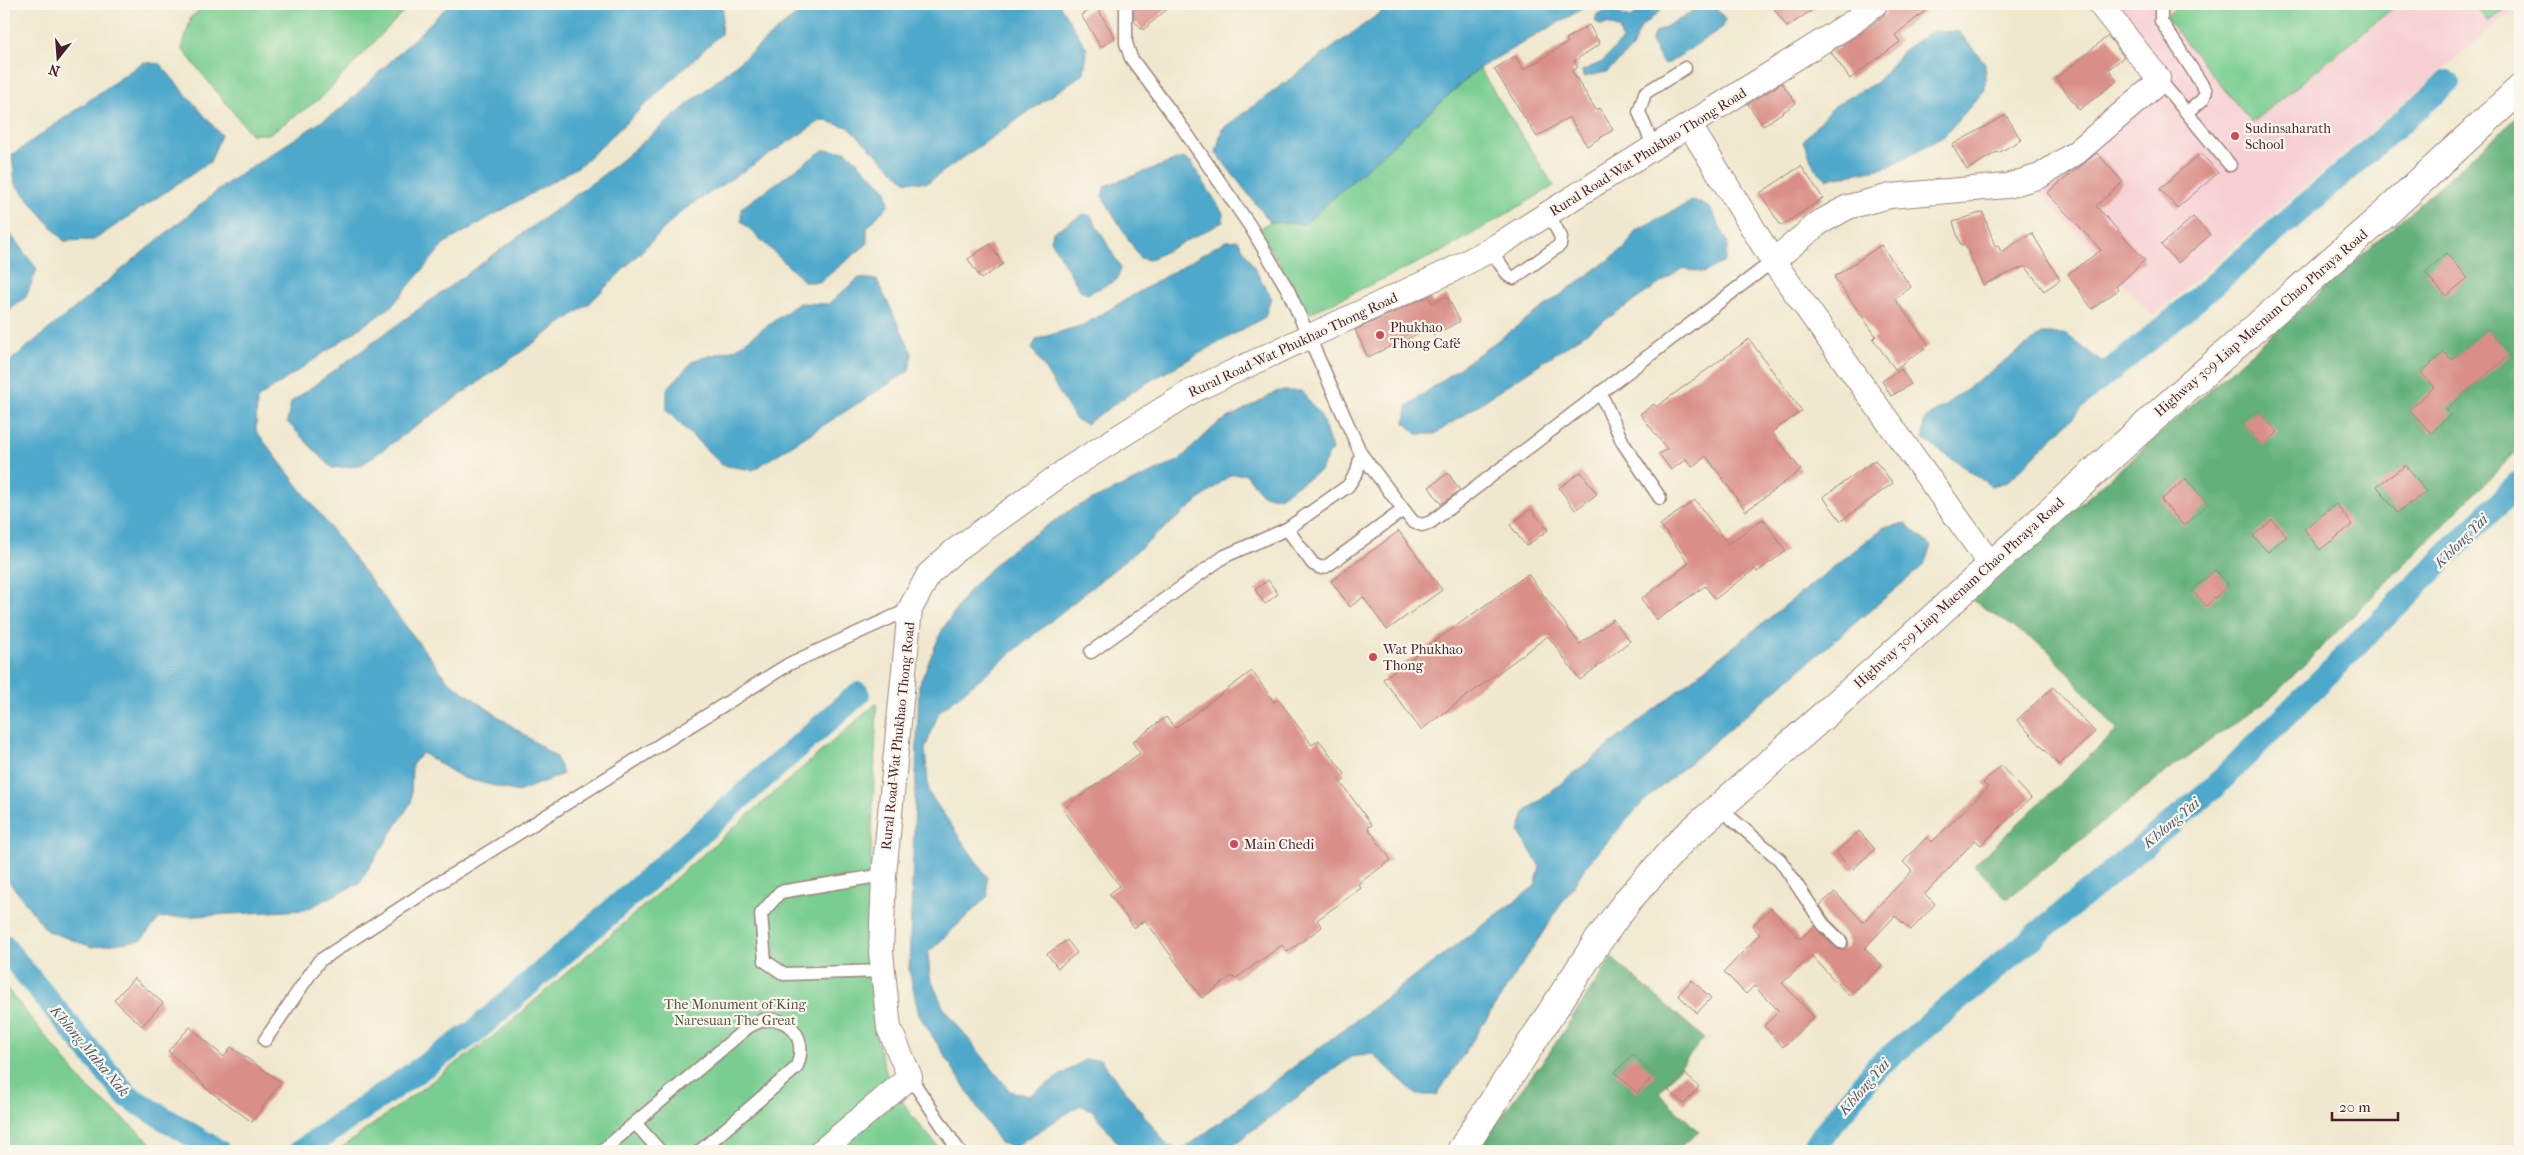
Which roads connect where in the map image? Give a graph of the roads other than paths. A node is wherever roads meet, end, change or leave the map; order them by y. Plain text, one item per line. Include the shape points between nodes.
1 (1126, 4) edge
2 (1875, 4) edge
3 (2100, 4) edge
4 (2161, 4) edge
5 (1684, 68) dead end
6 (2158, 78) junction
7 (2520, 90) edge
8 (2187, 113) junction
9 (1690, 126) junction
10 (1654, 148) junction
11 (2230, 165) dead end
12 (1549, 214) junction
13 (1490, 250) junction
14 (1773, 261) junction
15 (1308, 338) junction
16 (1601, 394) junction
17 (1361, 454) junction
18 (1660, 498) dead end
19 (1403, 510) junction
20 (1287, 529) junction
21 (1991, 565) junction
22 (910, 609) junction
23 (1090, 652) dead end
24 (1718, 807) junction
25 (884, 875) junction
26 (1841, 942) dead end
27 (883, 971) junction
28 (265, 1040) dead end
29 (910, 1077) junction
30 (635, 1123) junction
31 (602, 1151) edge
32 (660, 1151) edge
33 (700, 1151) edge
34 (822, 1151) edge
35 (959, 1151) edge
36 (1461, 1151) edge

1 - 15 lane via 1126,43 1131,58 1250,226 1288,290
2 - 9 street, Rural Road-Wat Phukhao Thong Road via 1853,22
3 - 6 street
4 - 8 lane via 2161,21 2206,91 2204,99
5 - 10 lane via 1645,93 1639,112
6 - 8 lane
6 - 14 street via 2153,87 2077,152 2040,176 2007,186 1890,196 1848,207 1819,223
7 - 21 street, Highway 309-Liap Maenam Chao Phraya Road via 2386,214
8 - 11 lane
9 - 10 street, Rural Road-Wat Phukhao Thong Road
9 - 14 street
10 - 12 street, Rural Road-Wat Phukhao Thong Road
12 - 13 street, Rural Road-Wat Phukhao Thong Road
12 - 13 lane via 1561,237 1560,245 1514,278
13 - 15 street, Rural Road-Wat Phukhao Thong Road
14 - 16 lane
14 - 21 street
15 - 17 lane
15 - 22 street, Rural Road-Wat Phukhao Thong Road via 1192,391 1068,470 953,552 929,574
16 - 18 lane via 1623,443
16 - 19 lane via 1431,522 1422,525 1413,522
17 - 19 lane
17 - 20 lane via 1357,472 1348,486
19 - 20 lane via 1321,568 1313,564
20 - 23 lane via 1225,556
21 - 24 street, Highway 309-Liap Maenam Chao Phraya Road
22 - 25 street, Rural Road-Wat Phukhao Thong Road
22 - 28 lane via 789,664 319,961
24 - 26 lane via 1780,860 1823,924
24 - 36 street, Highway 309-Liap Maenam Chao Phraya Road via 1682,840 1628,900
25 - 27 street, Rural Road-Wat Phukhao Thong Road
25 - 27 lane via 780,892 761,914 765,961 784,974
27 - 29 street, Rural Road-Wat Phukhao Thong Road via 889,1028
29 - 34 street
29 - 35 lane
30 - 31 lane
30 - 32 lane
30 - 33 lane via 757,1022 774,1019 790,1027 802,1051 796,1068

